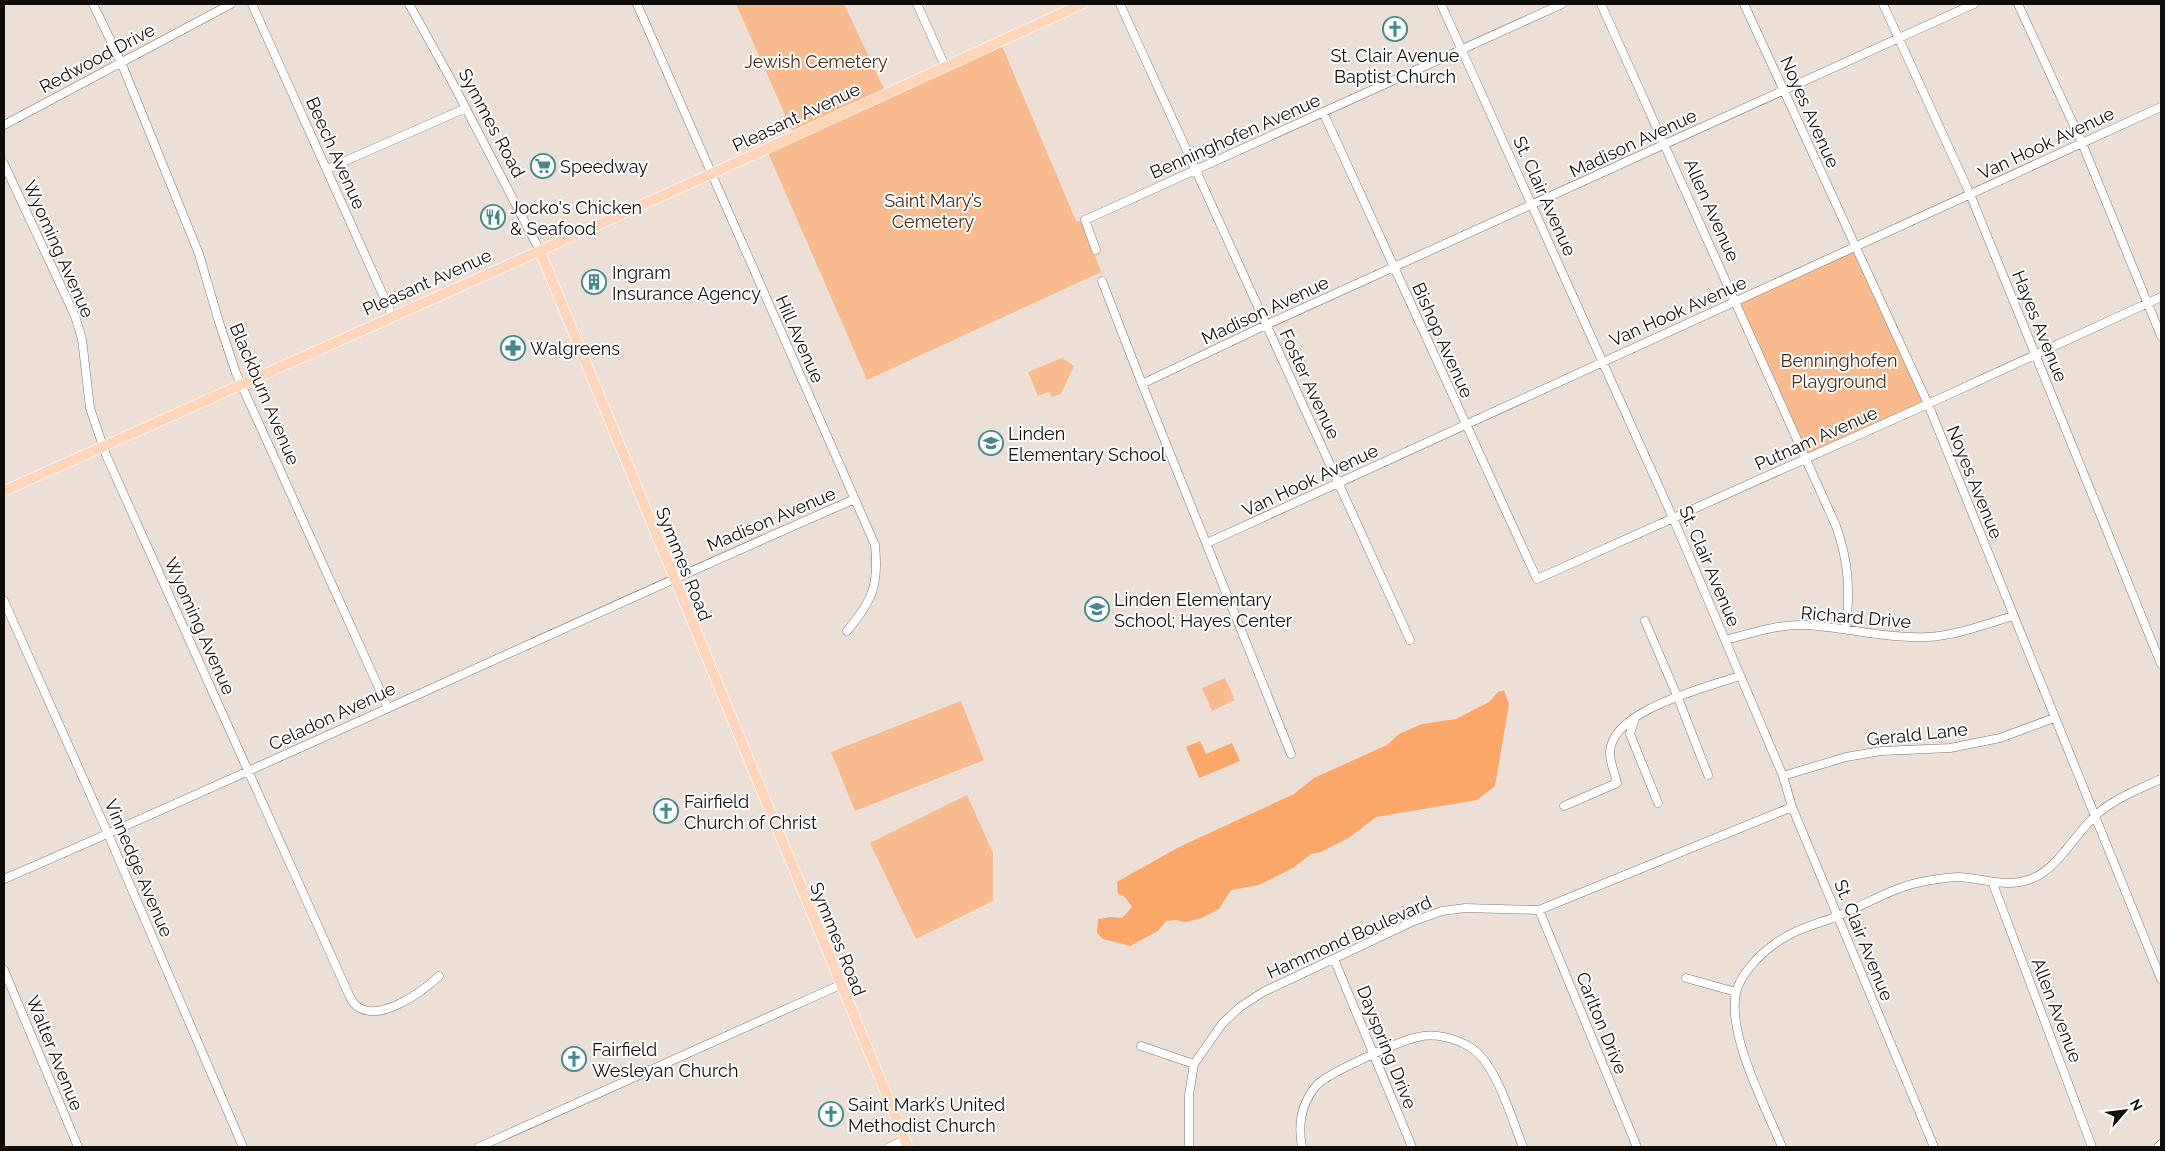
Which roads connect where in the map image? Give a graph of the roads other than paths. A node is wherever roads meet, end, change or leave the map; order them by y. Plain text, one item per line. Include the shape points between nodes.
1 (93, 4) edge
2 (230, 4) edge
3 (252, 4) edge
4 (409, 4) edge
5 (637, 4) edge
6 (917, 4) edge
7 (1082, 4) edge
8 (1120, 4) edge
9 (1441, 4) edge
10 (1562, 4) edge
11 (1602, 4) edge
12 (1744, 4) edge
13 (1883, 4) edge
14 (1974, 4) edge
15 (2018, 4) edge
16 (1899, 38) junction
17 (1463, 49) junction
18 (121, 62) junction
19 (945, 66) junction
20 (1784, 91) junction
21 (2161, 107) edge
22 (466, 108) junction
23 (1323, 112) junction
24 (4, 124) edge
25 (2082, 143) junction
26 (1666, 144) junction
27 (4, 164) edge
28 (1195, 169) junction
29 (327, 170) junction
30 (711, 174) junction
31 (1970, 194) junction
32 (1533, 205) junction
33 (1854, 247) junction
34 (1096, 250) dead end
35 (540, 251) junction
36 (1395, 268) junction
37 (1102, 281) dead end
38 (2161, 297) edge
39 (1736, 301) junction
40 (2148, 303) junction
41 (392, 315) junction
42 (1266, 325) junction
43 (2161, 336) edge
44 (2035, 354) junction
45 (1603, 361) junction
46 (242, 383) junction
47 (1142, 384) junction
48 (1928, 404) junction
49 (1465, 426) junction
50 (102, 446) junction
51 (1808, 458) junction
52 (1340, 482) junction
53 (4, 491) edge
54 (855, 499) junction
55 (1673, 518) junction
56 (1207, 543) junction
57 (672, 578) junction
58 (1537, 579) joint
59 (4, 601) edge
60 (2013, 616) junction
61 (1645, 621) dead end
62 (1846, 628) junction
63 (847, 630) dead end
64 (1410, 640) dead end
65 (1726, 640) junction
66 (2161, 664) edge
67 (1739, 676) junction
68 (1678, 698) junction
69 (388, 708) junction
70 (1636, 715) junction
71 (2054, 718) junction
72 (1292, 754) dead end
73 (249, 771) junction
74 (1708, 775) dead end
75 (1783, 776) junction
76 (2161, 779) edge
77 (1658, 803) dead end
78 (1564, 806) dead end
79 (1792, 807) junction
80 (2096, 815) junction
81 (108, 834) junction
82 (4, 879) edge
83 (1993, 884) junction
84 (1539, 910) junction
85 (1838, 916) junction
86 (1334, 959) junction
87 (4, 970) edge
88 (438, 976) dead end
89 (1686, 978) dead end
90 (2161, 979) edge
91 (840, 985) junction
92 (1736, 992) junction
93 (1142, 1046) dead end
94 (1375, 1055) junction
95 (1194, 1064) junction
96 (907, 1143) edge
97 (2161, 1144) edge
98 (78, 1147) edge
99 (243, 1147) edge
100 (479, 1147) edge
101 (889, 1147) edge
102 (1190, 1147) edge
103 (1302, 1147) edge
104 (1412, 1147) edge
105 (1523, 1147) edge
106 (1636, 1147) edge
107 (1782, 1147) edge
108 (1934, 1147) edge
109 (2092, 1147) edge
110 (2158, 1147) edge

1 - 18 street, Blackburn Avenue
2 - 18 street, Redwood Drive
3 - 29 street, Beech Avenue
4 - 22 street, Symmes Road
5 - 30 street, Hill Avenue
6 - 19 street
7 - 19 main road, Pleasant Avenue
8 - 28 street, Foster Avenue
9 - 17 street, St. Clair Avenue
10 - 17 street, Benninghofen Avenue
11 - 26 street, Allen Avenue
12 - 20 street, Noyes Avenue
13 - 16 street, Hayes Avenue
14 - 16 street, Madison Avenue
15 - 25 street
16 - 20 street, Madison Avenue
16 - 31 street, Hayes Avenue
17 - 23 street, Benninghofen Avenue
17 - 32 street, St. Clair Avenue
18 - 24 street, Redwood Drive
18 - 46 street, Blackburn Avenue via 200,254 219,322
19 - 30 main road, Pleasant Avenue
20 - 26 street, Madison Avenue
20 - 33 street, Noyes Avenue
21 - 25 street, Van Hook Avenue
22 - 29 street
22 - 35 street, Symmes Road
23 - 28 street, Benninghofen Avenue
23 - 36 street, Bishop Avenue
25 - 31 street, Van Hook Avenue
25 - 40 street
26 - 32 street, Madison Avenue
26 - 39 street, Allen Avenue
27 - 50 street, Wyoming Avenue via 75,316 82,339 90,408
28 - 34 street, Benninghofen Avenue via 1085,220
28 - 42 street, Foster Avenue
29 - 41 street, Beech Avenue
30 - 35 main road, Pleasant Avenue
30 - 54 street, Hill Avenue
31 - 33 street, Van Hook Avenue
31 - 44 street, Hayes Avenue
32 - 36 street, Madison Avenue
32 - 45 street, St. Clair Avenue
33 - 39 street, Van Hook Avenue
33 - 48 street, Noyes Avenue
35 - 41 main road, Pleasant Avenue
35 - 57 main road, Symmes Road
36 - 42 street, Madison Avenue
36 - 49 street, Bishop Avenue
37 - 47 street
38 - 40 street, Putnam Avenue
39 - 45 street, Van Hook Avenue
39 - 51 street, Allen Avenue
40 - 43 street
40 - 44 street, Putnam Avenue
41 - 46 main road, Pleasant Avenue
42 - 47 street, Madison Avenue
42 - 52 street, Foster Avenue
44 - 48 street, Putnam Avenue
44 - 66 street, Hayes Avenue
45 - 49 street, Van Hook Avenue
45 - 55 street, St. Clair Avenue
46 - 50 main road, Pleasant Avenue
46 - 69 street, Blackburn Avenue
47 - 56 street
48 - 51 street, Putnam Avenue
48 - 60 street, Noyes Avenue
49 - 52 street, Van Hook Avenue
49 - 58 street, Bishop Avenue
50 - 53 main road, Pleasant Avenue
50 - 73 street, Wyoming Avenue
51 - 55 street, Putnam Avenue
51 - 62 street, Allen Avenue via 1846,554 1850,586
52 - 56 street, Van Hook Avenue
52 - 64 street, Foster Avenue
54 - 57 street, Madison Avenue
54 - 63 street, Hill Avenue via 875,545 877,576 864,607
55 - 58 street, Putnam Avenue
55 - 65 street, St. Clair Avenue
56 - 72 street
57 - 69 street, Celadon Avenue
57 - 91 main road, Symmes Road
59 - 81 street, Vinnedge Avenue
60 - 62 street, Richard Drive via 1930,637 1894,638
60 - 71 street, Noyes Avenue
61 - 68 street
62 - 65 street, Richard Drive via 1802,625
65 - 67 street, St. Clair Avenue
67 - 68 street
67 - 75 street, St. Clair Avenue
68 - 70 street
68 - 74 street
69 - 73 street, Celadon Avenue
70 - 77 street via 1630,734
70 - 78 street via 1616,733 1610,753 1617,784
71 - 75 street, Gerald Lane via 2000,738 1950,748 1872,753
71 - 80 street, Noyes Avenue
73 - 81 street, Celadon Avenue
73 - 88 street, Wyoming Avenue via 356,1006 367,1011 386,1010 425,989
75 - 79 street, St. Clair Avenue
76 - 80 street
79 - 84 street, Hammond Boulevard
79 - 85 street, St. Clair Avenue
80 - 83 street via 2042,873 2023,881
80 - 90 street, Noyes Avenue
81 - 82 street, Celadon Avenue
81 - 99 street, Vinnedge Avenue
83 - 85 street via 1957,877 1925,881 1894,890
83 - 109 street, Allen Avenue
84 - 86 street, Hammond Boulevard via 1465,908 1442,912 1414,921
84 - 106 street, Carlton Drive
85 - 92 street via 1795,931 1775,943 1748,970
85 - 108 street, St. Clair Avenue
86 - 94 street, Dayspring Drive
86 - 95 street, Hammond Boulevard via 1263,992 1240,1007 1222,1024
87 - 98 street, Walter Avenue
89 - 92 street
91 - 96 main road, Symmes Road
91 - 100 street
92 - 107 street via 1738,1032 1744,1053
93 - 95 street
94 - 103 street via 1340,1069 1316,1085 1304,1106 1299,1130
94 - 104 street, Dayspring Drive
94 - 105 street via 1418,1037 1434,1035 1471,1048 1493,1075
95 - 102 street, Hammond Boulevard via 1189,1095
96 - 101 street
97 - 110 street

